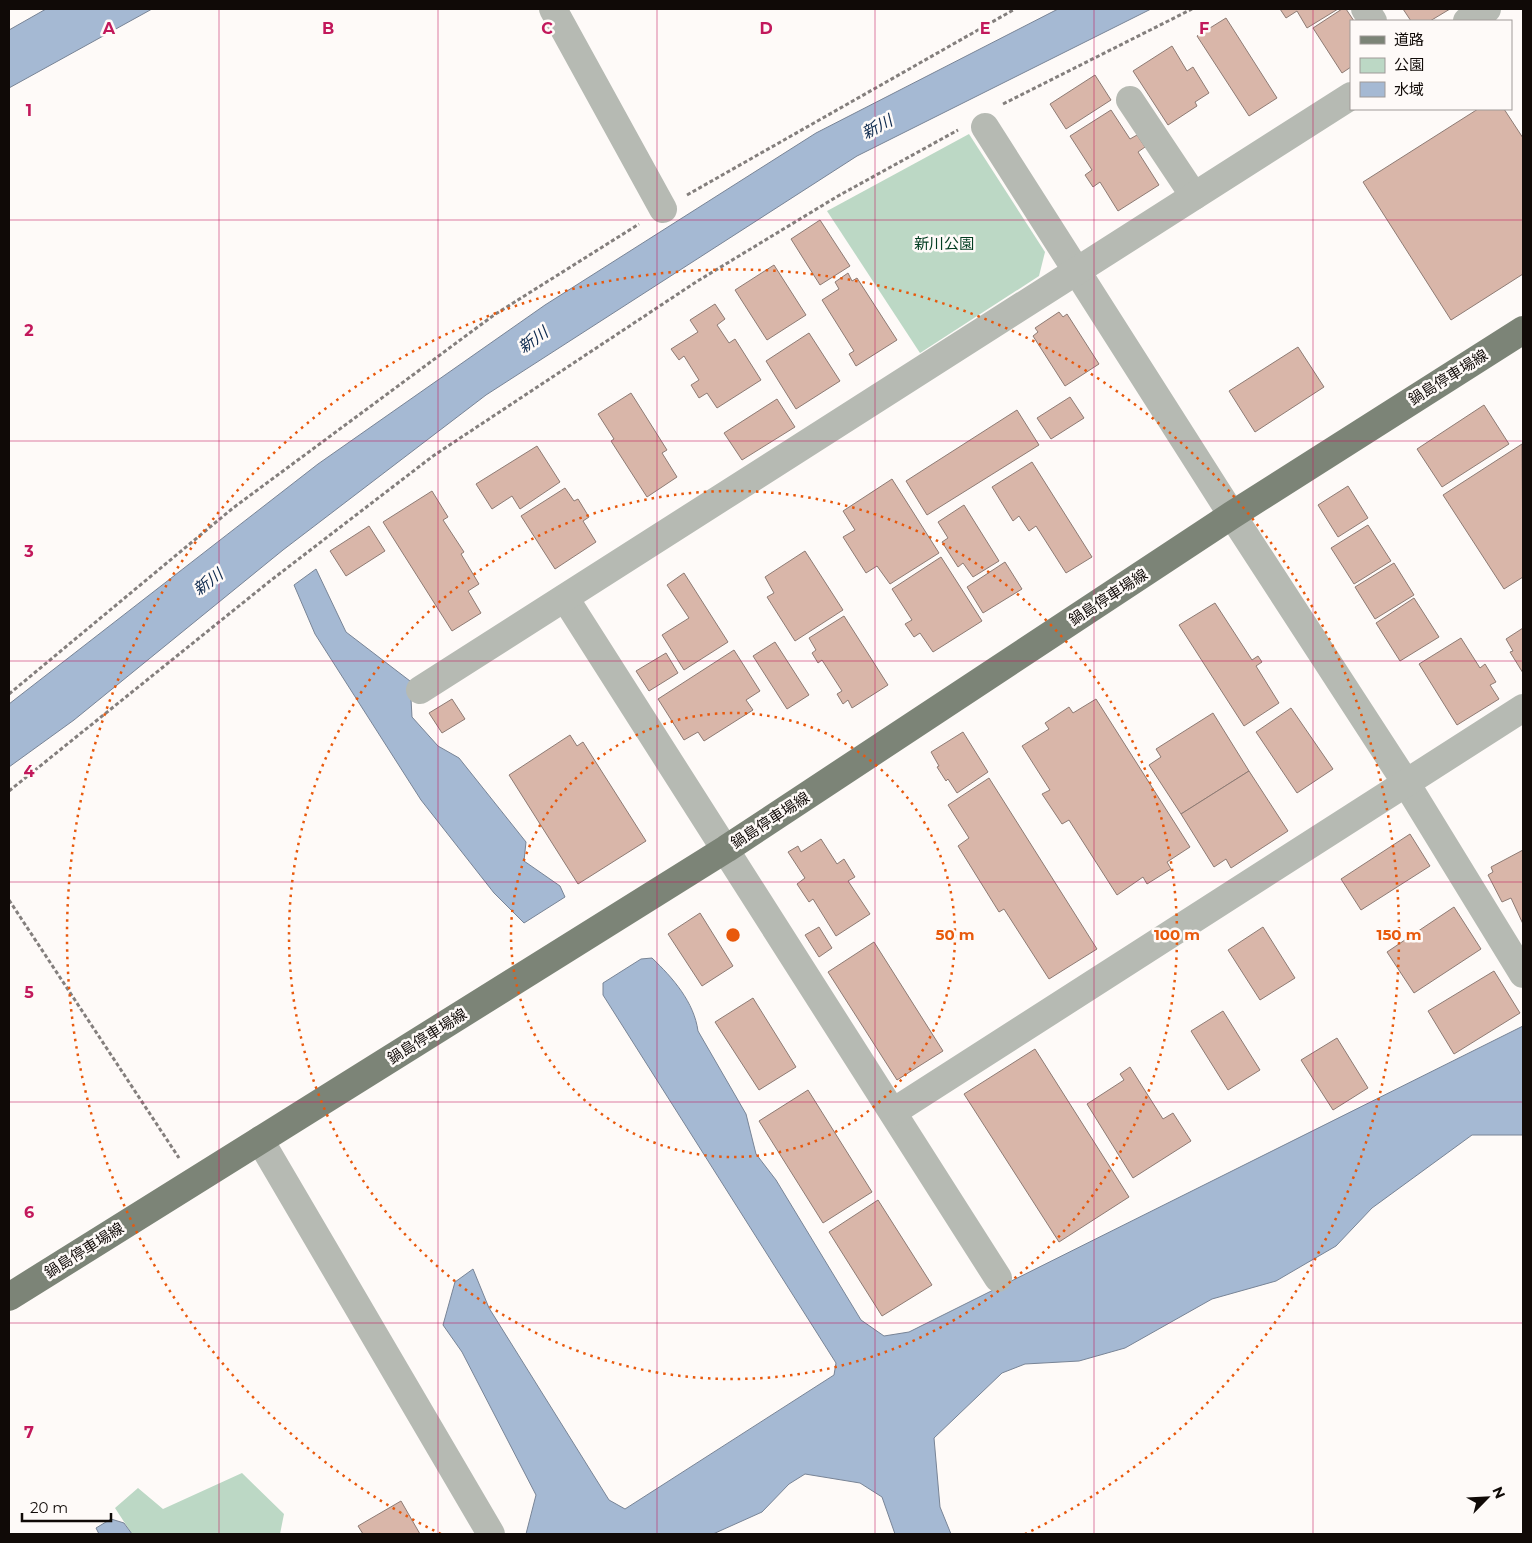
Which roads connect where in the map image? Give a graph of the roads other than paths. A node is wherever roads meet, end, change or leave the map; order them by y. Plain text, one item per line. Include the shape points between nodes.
1 (553, 9) edge
2 (1365, 9) edge
3 (1487, 9) edge
4 (1372, 20) edge
5 (1469, 20) edge
6 (1350, 97) edge
7 (1130, 100) dead end
8 (974, 127) road end
9 (1194, 196) junction
10 (663, 209) road end
11 (1077, 270) junction
12 (1523, 330) edge
13 (1232, 515) junction
14 (565, 598) junction
15 (420, 690) dead end
16 (1523, 708) edge
17 (1406, 783) junction
18 (726, 849) junction
19 (1523, 974) edge
20 (893, 1112) junction
21 (260, 1140) junction
22 (998, 1278) dead end
23 (9, 1298) edge
24 (491, 1534) edge

1 - 10 street
2 - 4 street
3 - 5 street
6 - 9 street
7 - 9 street
8 - 11 street
9 - 11 street
11 - 13 street
11 - 14 street
12 - 13 main road, 鍋島停車場線
13 - 17 street
13 - 18 main road, 鍋島停車場線
14 - 15 street
14 - 18 street
16 - 17 street
17 - 19 street
17 - 20 street
18 - 20 street
18 - 21 main road, 鍋島停車場線
20 - 22 street
21 - 23 main road, 鍋島停車場線
21 - 24 street

